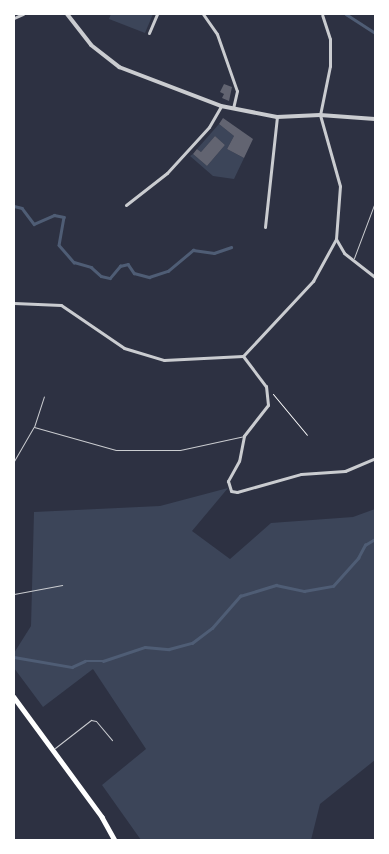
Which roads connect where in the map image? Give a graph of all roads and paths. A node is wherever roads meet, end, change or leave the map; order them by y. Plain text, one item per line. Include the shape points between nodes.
1 (23, 14) edge
2 (67, 14) edge
3 (157, 14) edge
4 (203, 14) edge
5 (322, 15) edge
6 (14, 18) edge
7 (149, 33) dead end
8 (221, 106) junction
9 (233, 108) junction
10 (320, 115) junction
11 (277, 116) junction
12 (375, 119) edge
13 (375, 202) edge
14 (126, 205) dead end
15 (265, 227) dead end
16 (336, 239) junction
17 (354, 259) junction
18 (375, 277) edge
19 (14, 303) edge
20 (243, 356) junction
21 (375, 358) edge
22 (374, 372) edge
23 (266, 386) junction
24 (44, 397) dead end
25 (375, 424) edge
26 (34, 427) junction
27 (307, 435) dead end
28 (244, 436) junction
29 (375, 458) edge
30 (14, 461) edge
31 (62, 585) dead end
32 (14, 594) edge
33 (14, 697) edge
34 (112, 740) dead end
35 (54, 749) junction
36 (114, 840) edge

1 - 6 street
2 - 8 street via 91,45 119,67
3 - 7 street
4 - 9 street via 217,34 237,91
5 - 10 street via 330,38 330,66
8 - 9 street
8 - 14 street via 209,127 167,173
9 - 11 street
10 - 11 street
10 - 12 street
10 - 16 street via 340,186
11 - 15 street
13 - 17 lane
16 - 17 street via 344,253
16 - 20 street via 313,280
17 - 18 street
19 - 20 street via 61,305 124,348 164,360
20 - 23 street
21 - 22 street
22 - 25 street
23 - 27 path
23 - 28 street via 267,410
24 - 26 lane
26 - 28 lane via 116,450 180,450
26 - 30 lane
28 - 29 street via 239,461 228,481 234,492 301,474 345,471
31 - 32 lane
33 - 35 main road
34 - 35 lane via 92,720
35 - 36 main road via 102,817

